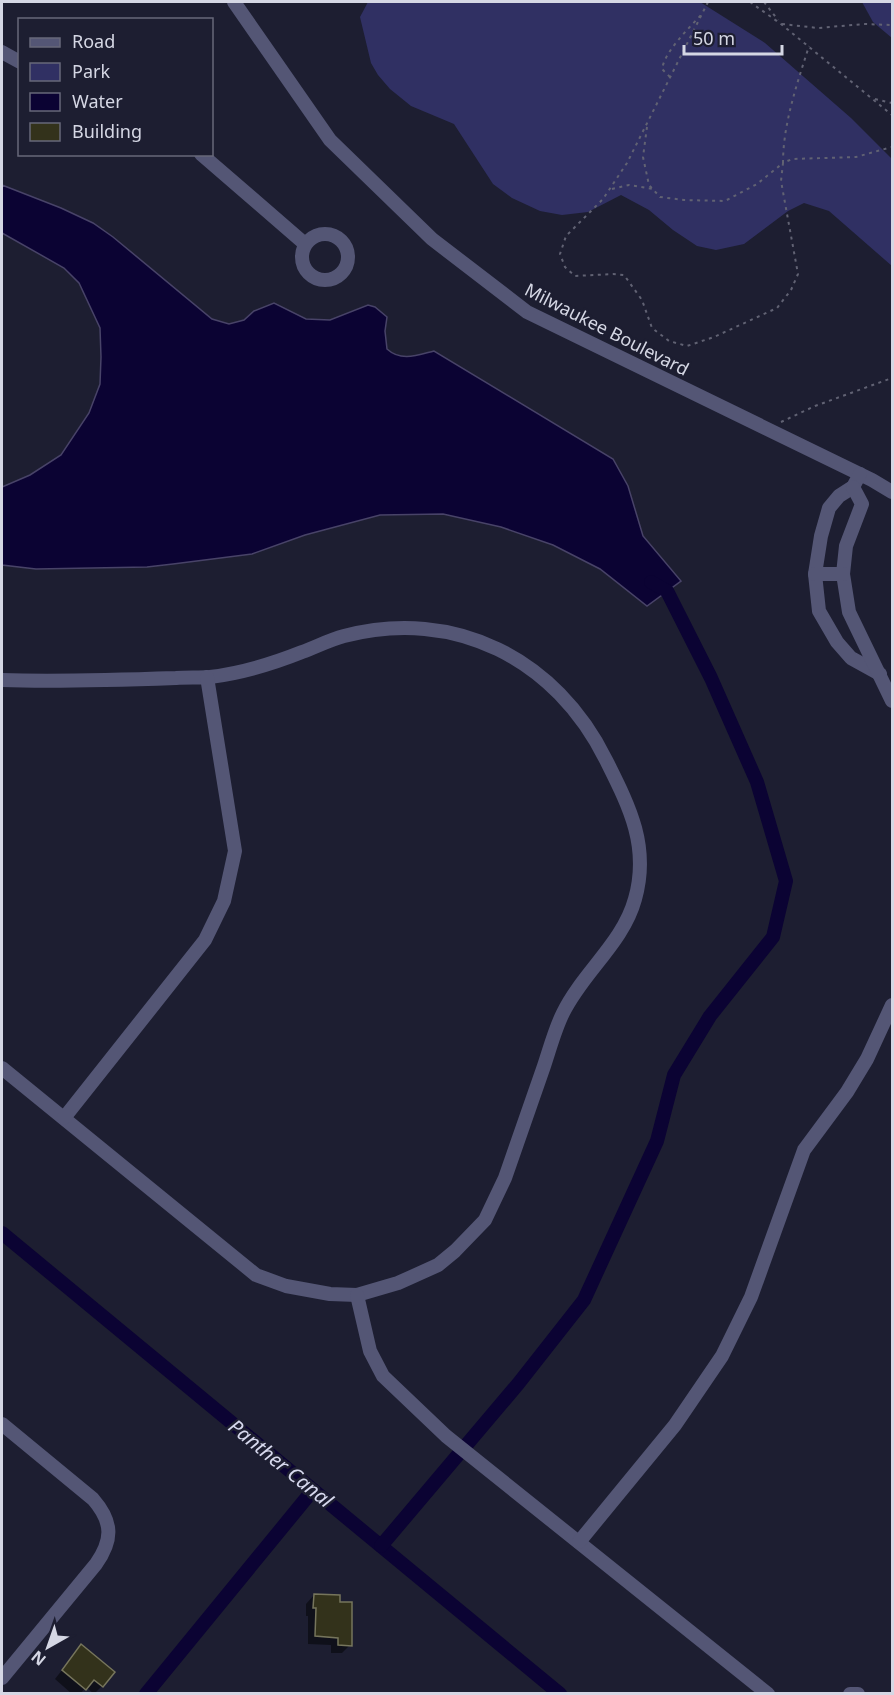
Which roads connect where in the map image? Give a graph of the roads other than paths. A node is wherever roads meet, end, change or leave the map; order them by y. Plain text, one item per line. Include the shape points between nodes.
1 (234, 2) edge
2 (2, 52) edge
3 (18, 61) edge
4 (203, 156) edge
5 (306, 244) dead end
6 (860, 474) junction
7 (853, 487) junction
8 (892, 492) edge
9 (815, 574) junction
10 (843, 574) junction
11 (880, 674) junction
12 (207, 677) junction
13 (2, 680) edge
14 (892, 701) edge
15 (892, 1005) edge
16 (2, 1068) edge
17 (64, 1118) junction
18 (357, 1295) junction
19 (2, 1424) edge
20 (579, 1542) junction
21 (2, 1678) edge
22 (768, 1694) edge
23 (850, 1694) edge
24 (858, 1694) edge

1 - 6 street, Milwaukee Boulevard via 330,140 432,239 527,312
2 - 3 street
4 - 5 street
6 - 7 street
6 - 8 street, Milwaukee Boulevard
7 - 9 street via 829,508
7 - 10 street via 862,504 846,546
9 - 10 street
9 - 11 street via 819,611 837,642 851,658
10 - 11 street via 849,612
11 - 14 street
12 - 13 street
12 - 17 street via 235,851 224,901 205,940
12 - 18 street via 253,669 361,632 431,629 463,635 528,666 572,706 603,755 636,828 638,878 628,917 563,1014 505,1178 485,1220 438,1265
15 - 20 street via 847,1092 804,1150 751,1297 722,1356 675,1425
16 - 17 street
17 - 18 street via 256,1275 286,1286
18 - 20 street via 370,1351 383,1376 446,1436
19 - 21 street via 93,1499 103,1511 110,1532 106,1550 96,1564
20 - 22 street
23 - 24 street

